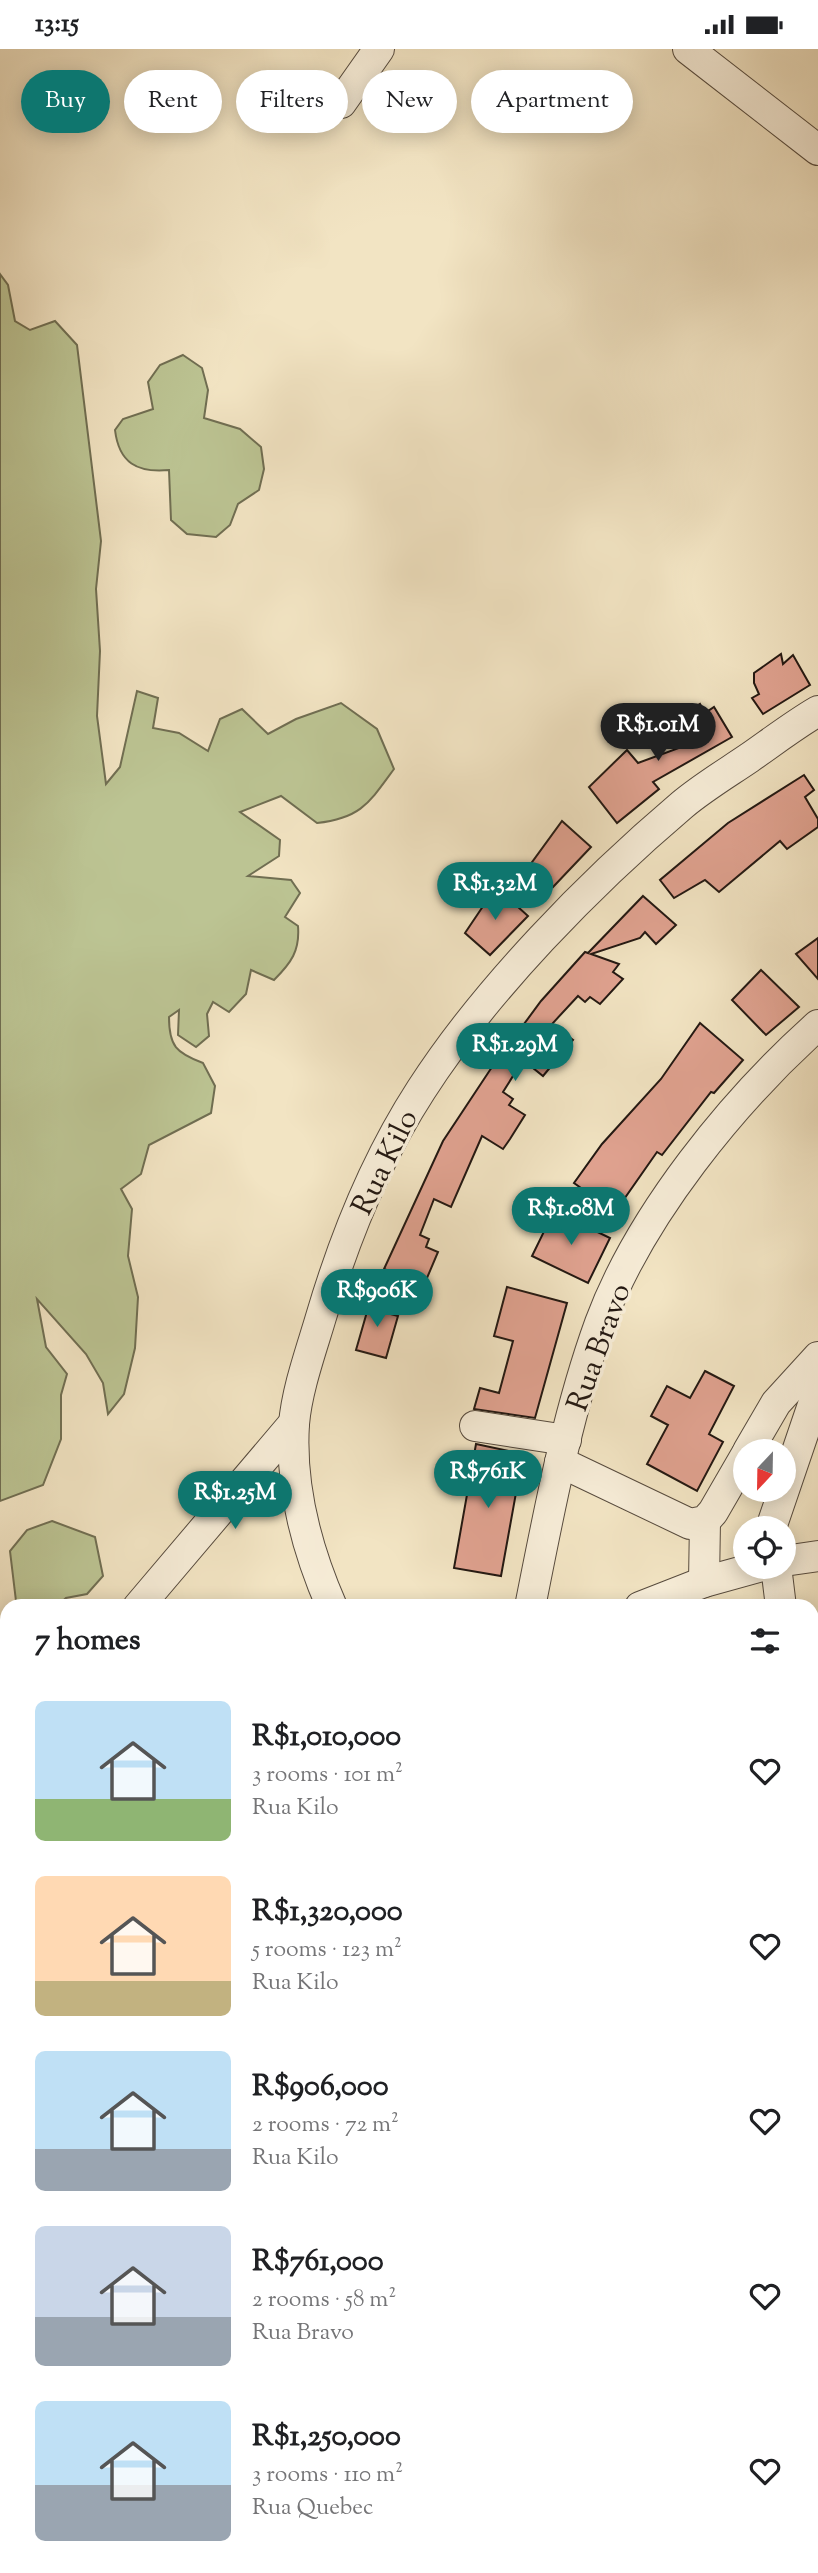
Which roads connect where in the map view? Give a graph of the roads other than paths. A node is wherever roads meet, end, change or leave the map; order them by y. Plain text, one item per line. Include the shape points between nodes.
1 (379, 49) edge
2 (688, 49) edge
3 (348, 93) edge
4 (818, 150) edge
5 (818, 711) edge
6 (818, 1025) edge
7 (818, 1357) edge
8 (818, 1390) edge
9 (294, 1423) junction
10 (475, 1426) dead end
11 (755, 1439) edge
12 (563, 1451) junction
13 (733, 1476) edge
14 (775, 1516) edge
15 (705, 1521) junction
16 (818, 1556) edge
17 (796, 1559) edge
18 (733, 1574) edge
19 (778, 1579) edge
20 (704, 1582) junction
21 (145, 1599) edge
22 (329, 1599) edge
23 (532, 1599) edge
24 (660, 1599) edge
25 (780, 1599) edge

1 - 3 street
2 - 4 street
5 - 9 street, Rua Kilo via 683,804 530,953 420,1091 349,1235 309,1358
6 - 12 street, Rua Bravo via 776,1062 728,1115 635,1251 600,1322
7 - 11 street via 776,1403
8 - 14 street
9 - 21 street
9 - 22 street, Rua Kilo via 303,1527
10 - 12 street
12 - 15 street via 690,1524
12 - 23 street, Rua Bravo
13 - 15 street
15 - 20 street
16 - 17 street
18 - 20 street
19 - 25 street
20 - 24 street

